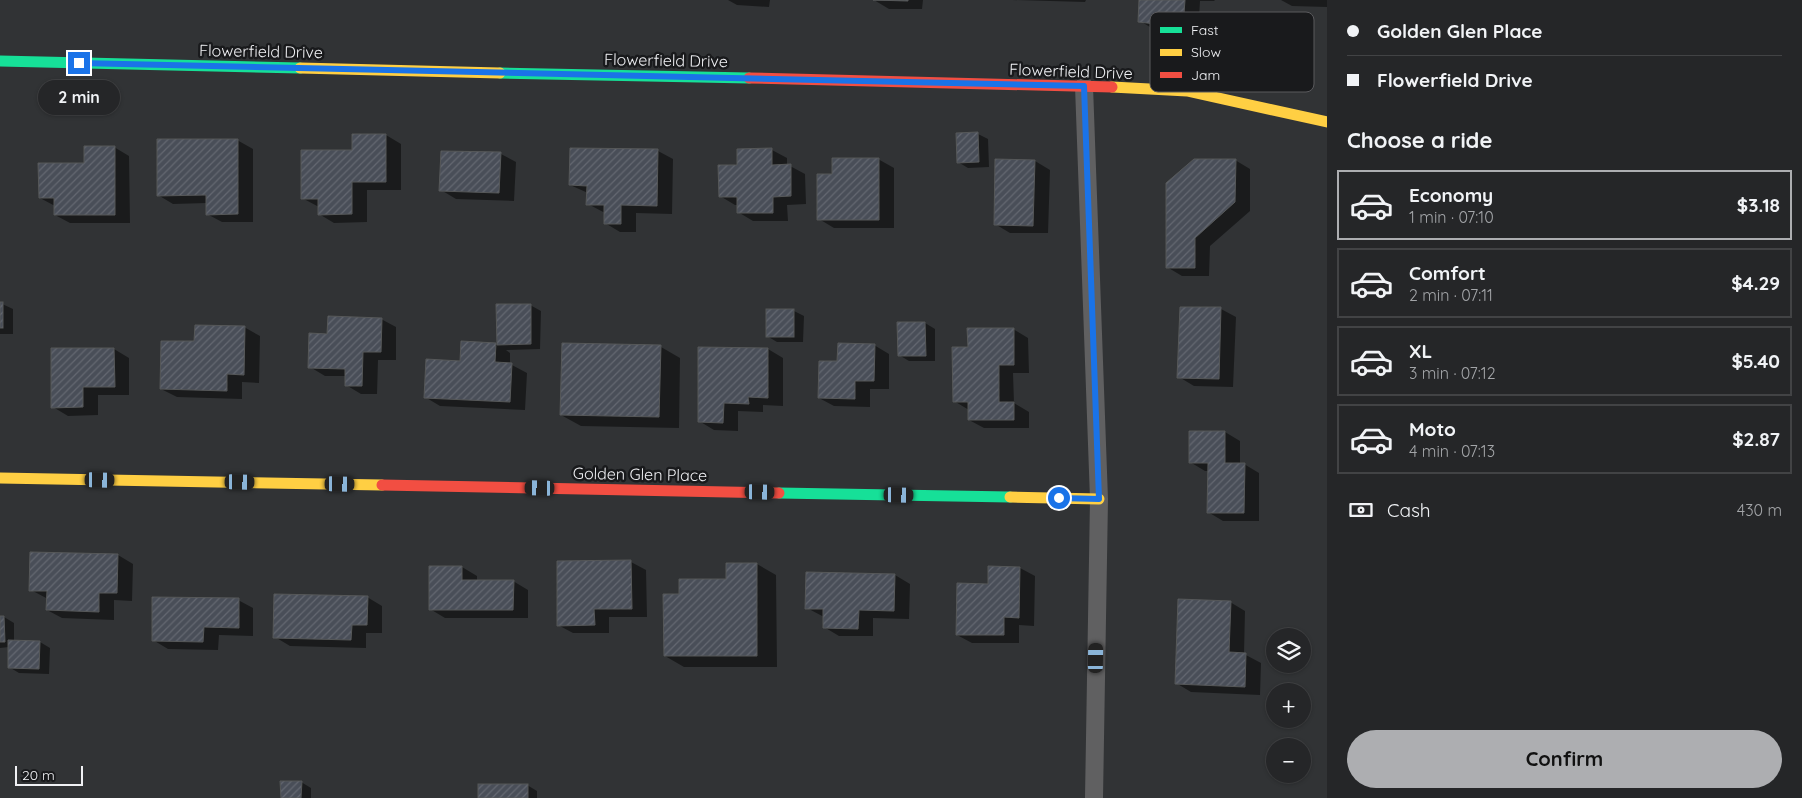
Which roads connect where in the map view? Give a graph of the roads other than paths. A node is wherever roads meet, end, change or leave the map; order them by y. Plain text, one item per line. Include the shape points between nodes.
1 (0, 61) edge
2 (1084, 86) junction
3 (1150, 89) edge
4 (1192, 92) edge
5 (1327, 122) edge
6 (0, 478) edge
7 (1099, 499) junction
8 (1094, 798) edge

1 - 2 street, Flowerfield Drive
2 - 3 street, Flowerfield Drive
2 - 7 street
4 - 5 street, Flowerfield Drive
6 - 7 street, Golden Glen Place
7 - 8 street

